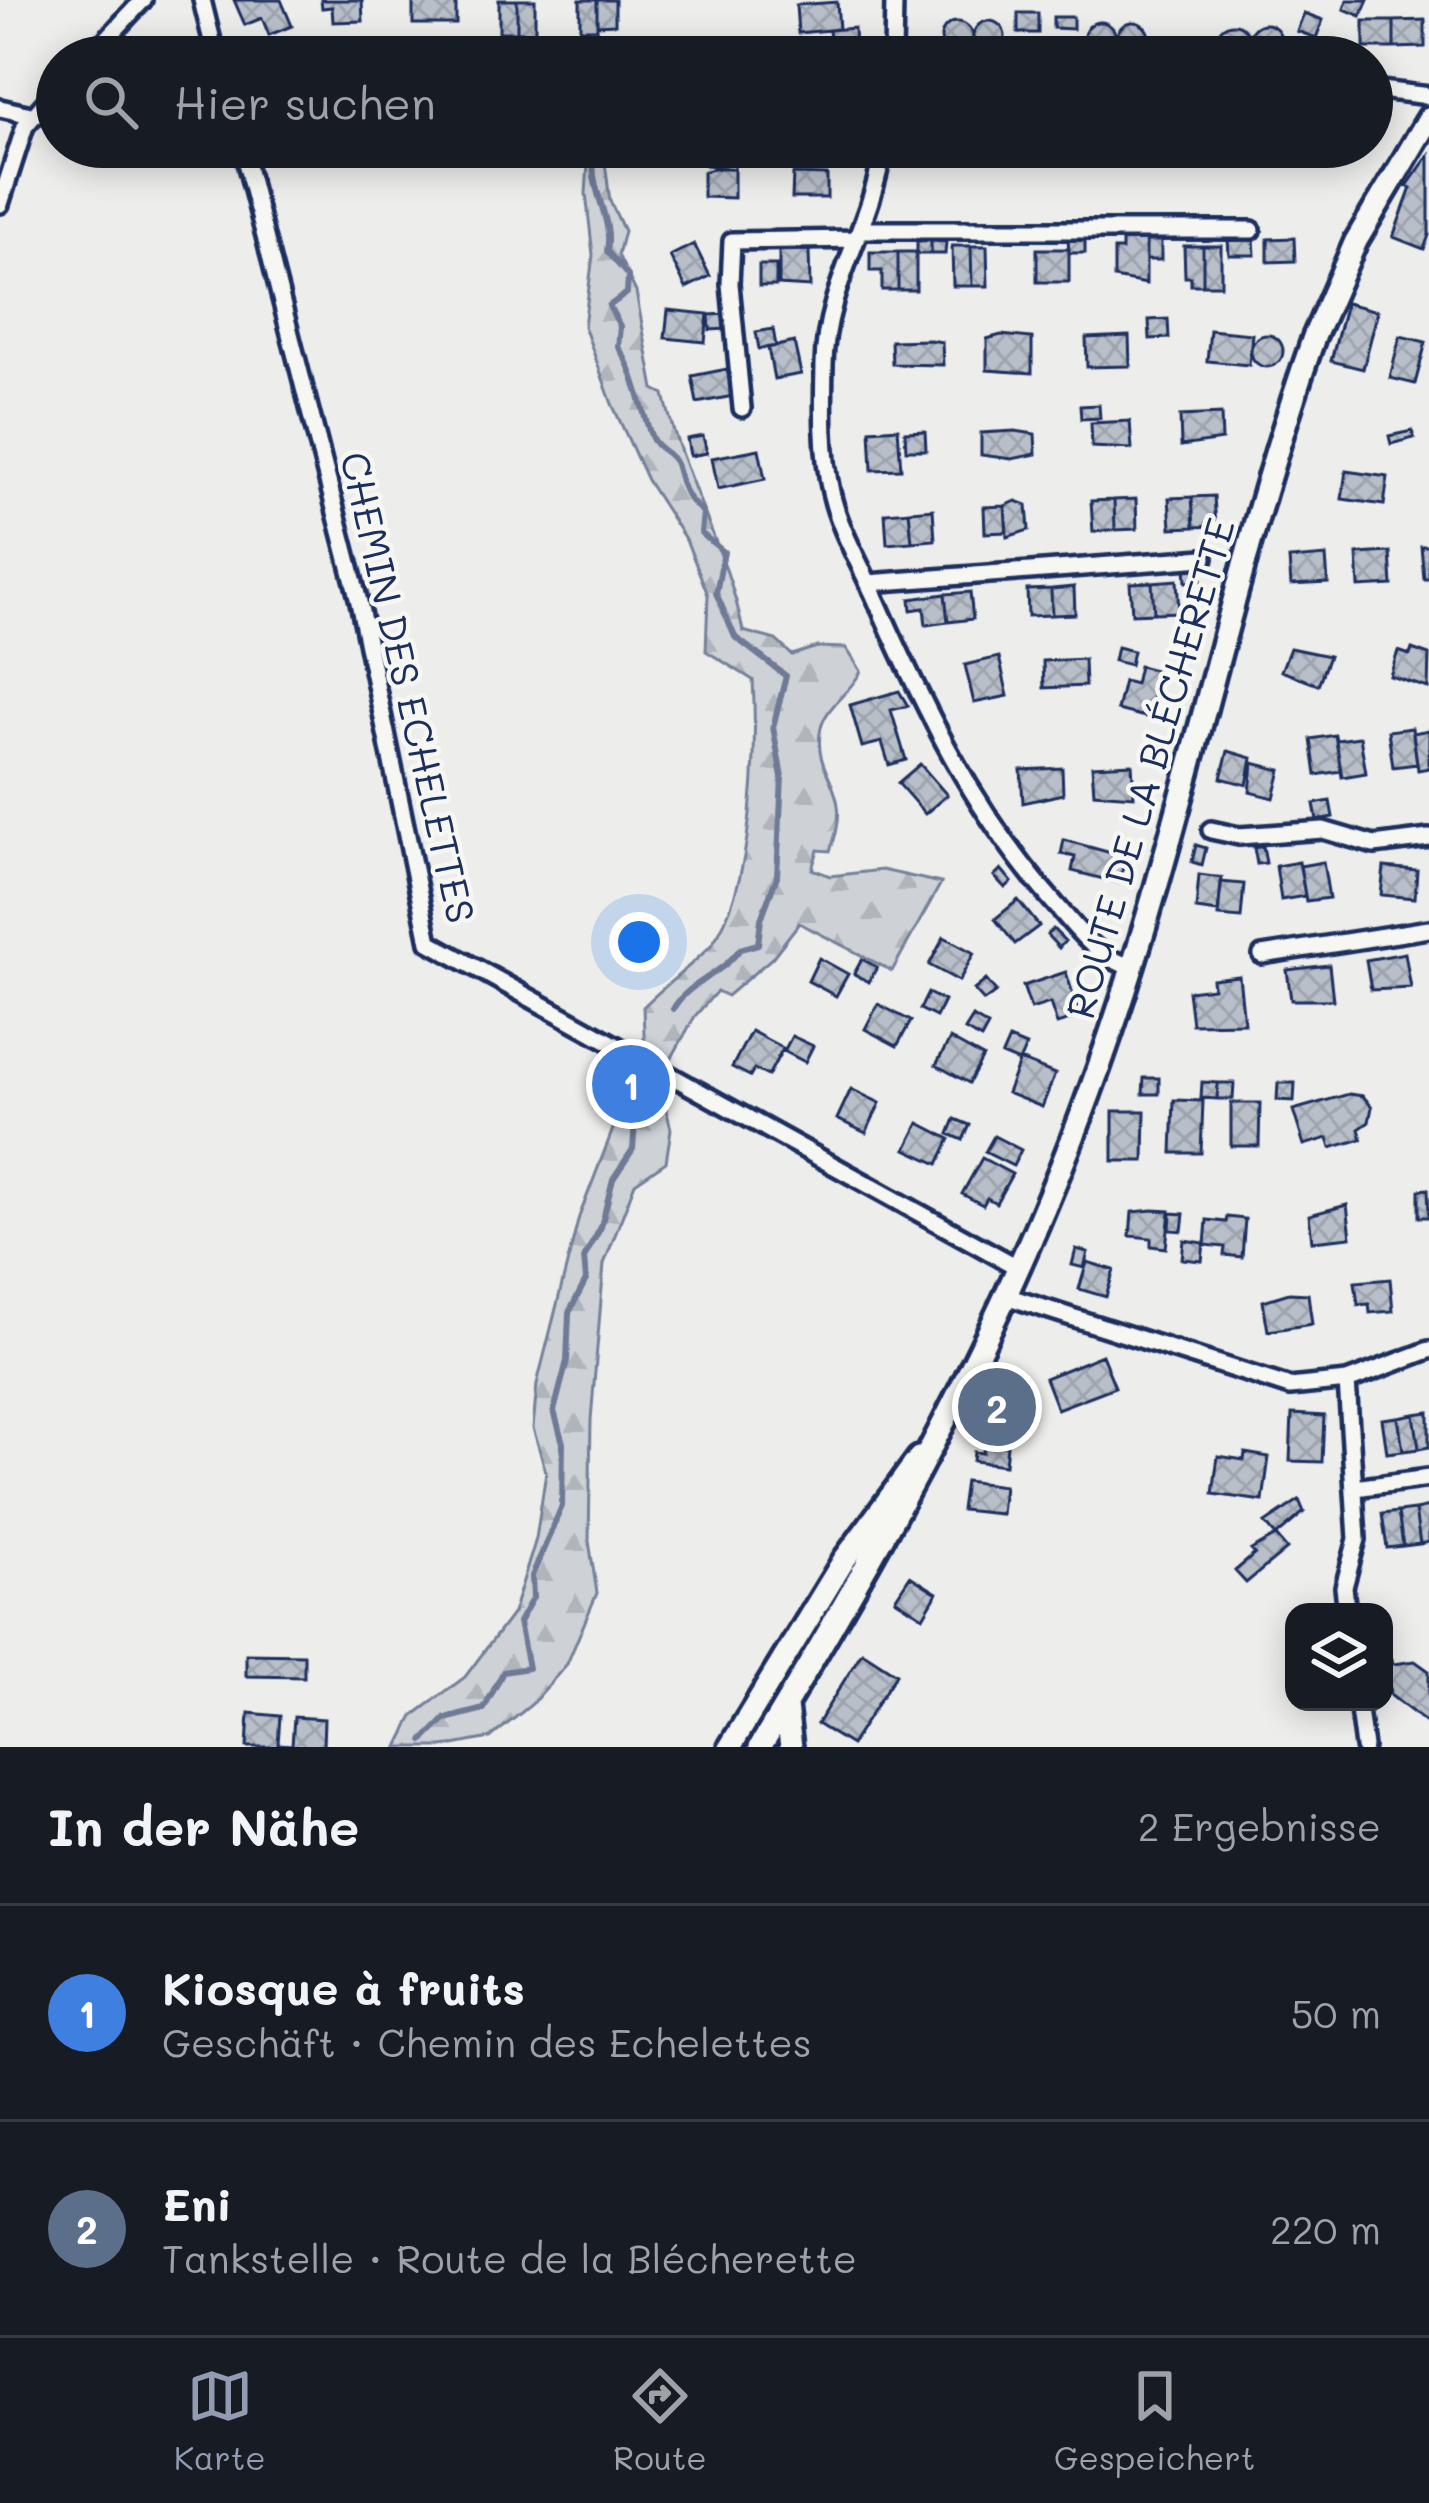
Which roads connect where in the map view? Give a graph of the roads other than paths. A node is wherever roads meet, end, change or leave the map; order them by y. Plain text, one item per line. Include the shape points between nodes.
1 (143, 0) edge
2 (202, 0) edge
3 (894, 0) edge
4 (110, 36) edge
5 (211, 36) edge
6 (893, 36) edge
7 (1393, 92) edge
8 (1429, 97) edge
9 (0, 108) edge
10 (36, 110) edge
11 (31, 115) junction
12 (1429, 118) edge
13 (247, 168) edge
14 (877, 168) edge
15 (0, 204) edge
16 (1252, 230) dead end
17 (859, 234) junction
18 (742, 408) dead end
19 (1204, 558) dead end
20 (868, 583) junction
21 (1211, 830) dead end
22 (1429, 838) edge
23 (1429, 929) edge
24 (1262, 955) dead end
25 (1132, 967) junction
26 (1018, 1268) junction
27 (1006, 1296) junction
28 (1429, 1350) edge
29 (1347, 1381) junction
30 (934, 1438) junction
31 (1429, 1478) edge
32 (1354, 1488) junction
33 (1346, 1603) edge
34 (786, 1704) junction
35 (1359, 1711) edge
36 (730, 1747) edge
37 (760, 1747) edge
38 (790, 1747) edge
39 (1364, 1747) edge

1 - 4 street
2 - 5 street
3 - 6 street
7 - 8 street
9 - 11 street
10 - 11 street
11 - 15 street
12 - 25 main road, ROUTE DE LA BLÉCHERETTE via 1356,241 1300,374
13 - 26 street, CHEMIN DES ECHELETTES via 359,602 429,942
14 - 17 street
16 - 17 street
17 - 18 street via 732,242
17 - 20 street via 829,315 825,407 830,490
19 - 20 street
20 - 25 street via 945,747 1002,842 1104,957
21 - 22 street via 1323,830 1374,845
23 - 24 street
25 - 26 main road, ROUTE DE LA BLÉCHERETTE
26 - 27 main road, ROUTE DE LA BLÉCHERETTE
27 - 29 street via 1259,1379 1302,1387
27 - 30 main road, ROUTE DE LA BLÉCHERETTE
28 - 29 street
29 - 32 street
30 - 34 main road, ROUTE DE LA BLÉCHERETTE via 912,1492
30 - 36 main road, ROUTE DE LA BLÉCHERETTE via 844,1560
31 - 32 street
32 - 33 street via 1357,1539
34 - 37 main road, ROUTE DE LA BLÉCHERETTE
34 - 38 main road
35 - 39 street

